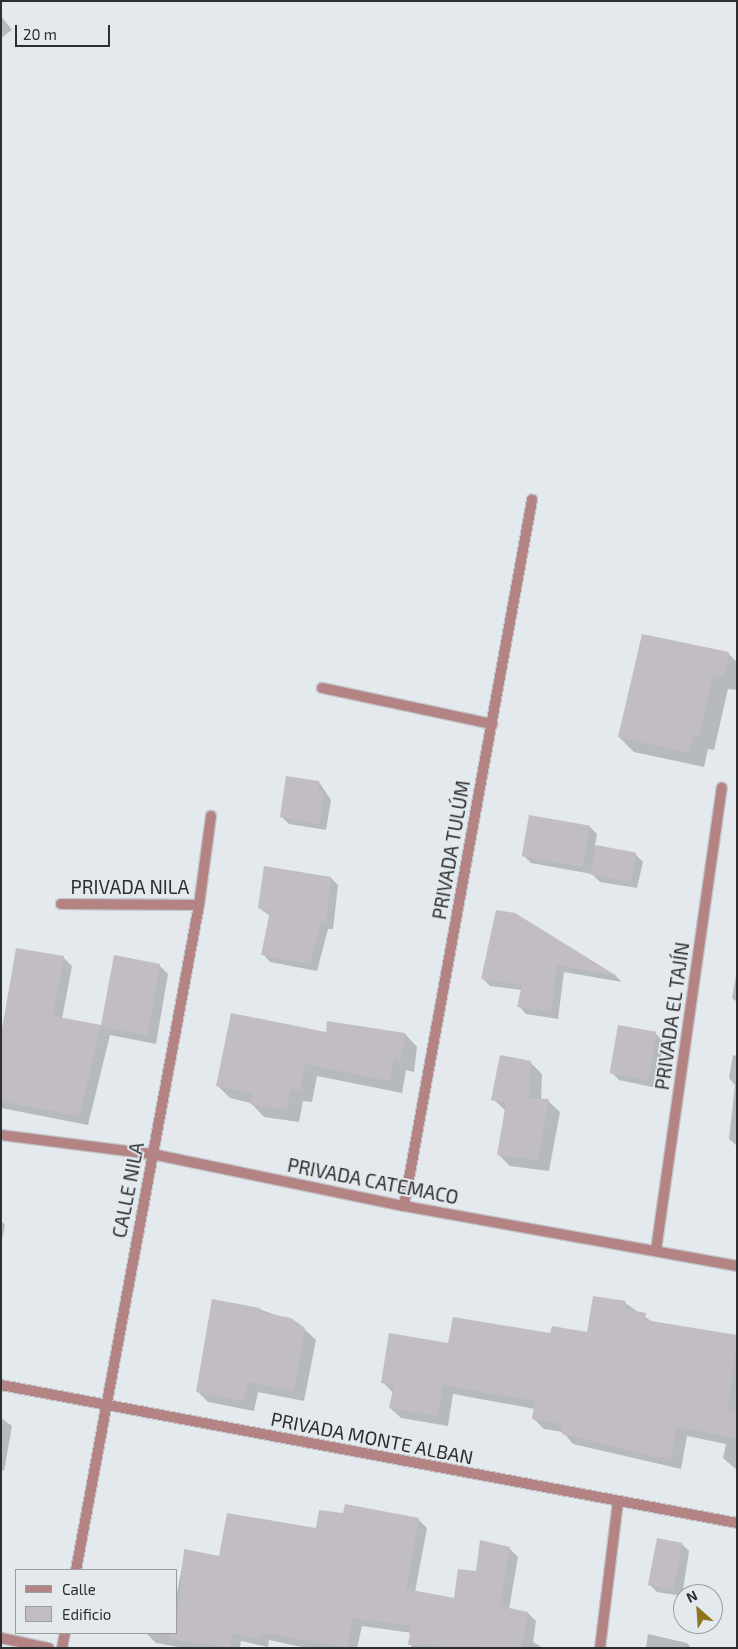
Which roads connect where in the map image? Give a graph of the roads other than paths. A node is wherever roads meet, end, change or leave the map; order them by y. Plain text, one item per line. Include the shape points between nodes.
1 (532, 500) dead end
2 (322, 688) dead end
3 (492, 724) junction
4 (722, 788) dead end
5 (211, 816) dead end
6 (61, 904) dead end
7 (199, 905) junction
8 (1, 1135) edge
9 (152, 1154) junction
10 (404, 1206) junction
11 (656, 1250) junction
12 (737, 1266) edge
13 (1, 1385) edge
14 (105, 1406) junction
15 (618, 1502) junction
16 (737, 1523) edge
17 (76, 1569) edge
18 (65, 1634) edge
19 (1, 1638) edge
20 (49, 1648) edge
21 (62, 1648) edge
22 (600, 1648) edge

1 - 3 street, PRIVADA TULÚM
2 - 3 street
3 - 10 street, PRIVADA TULÚM
4 - 11 street, PRIVADA EL TAJÍN
5 - 7 street, CALLE NILA
6 - 7 street, PRIVADA NILA
7 - 9 street, CALLE NILA
8 - 9 street, PRIVADA CATEMACO
9 - 10 street, PRIVADA CATEMACO
9 - 14 street, CALLE NILA
10 - 11 street, PRIVADA CATEMACO
11 - 12 street, PRIVADA CATEMACO
13 - 14 street, PRIVADA MONTE ALBAN
14 - 15 street, PRIVADA MONTE ALBAN
14 - 17 street, CALLE NILA
15 - 16 street, PRIVADA MONTE ALBAN
15 - 22 street
18 - 21 street
19 - 20 street

